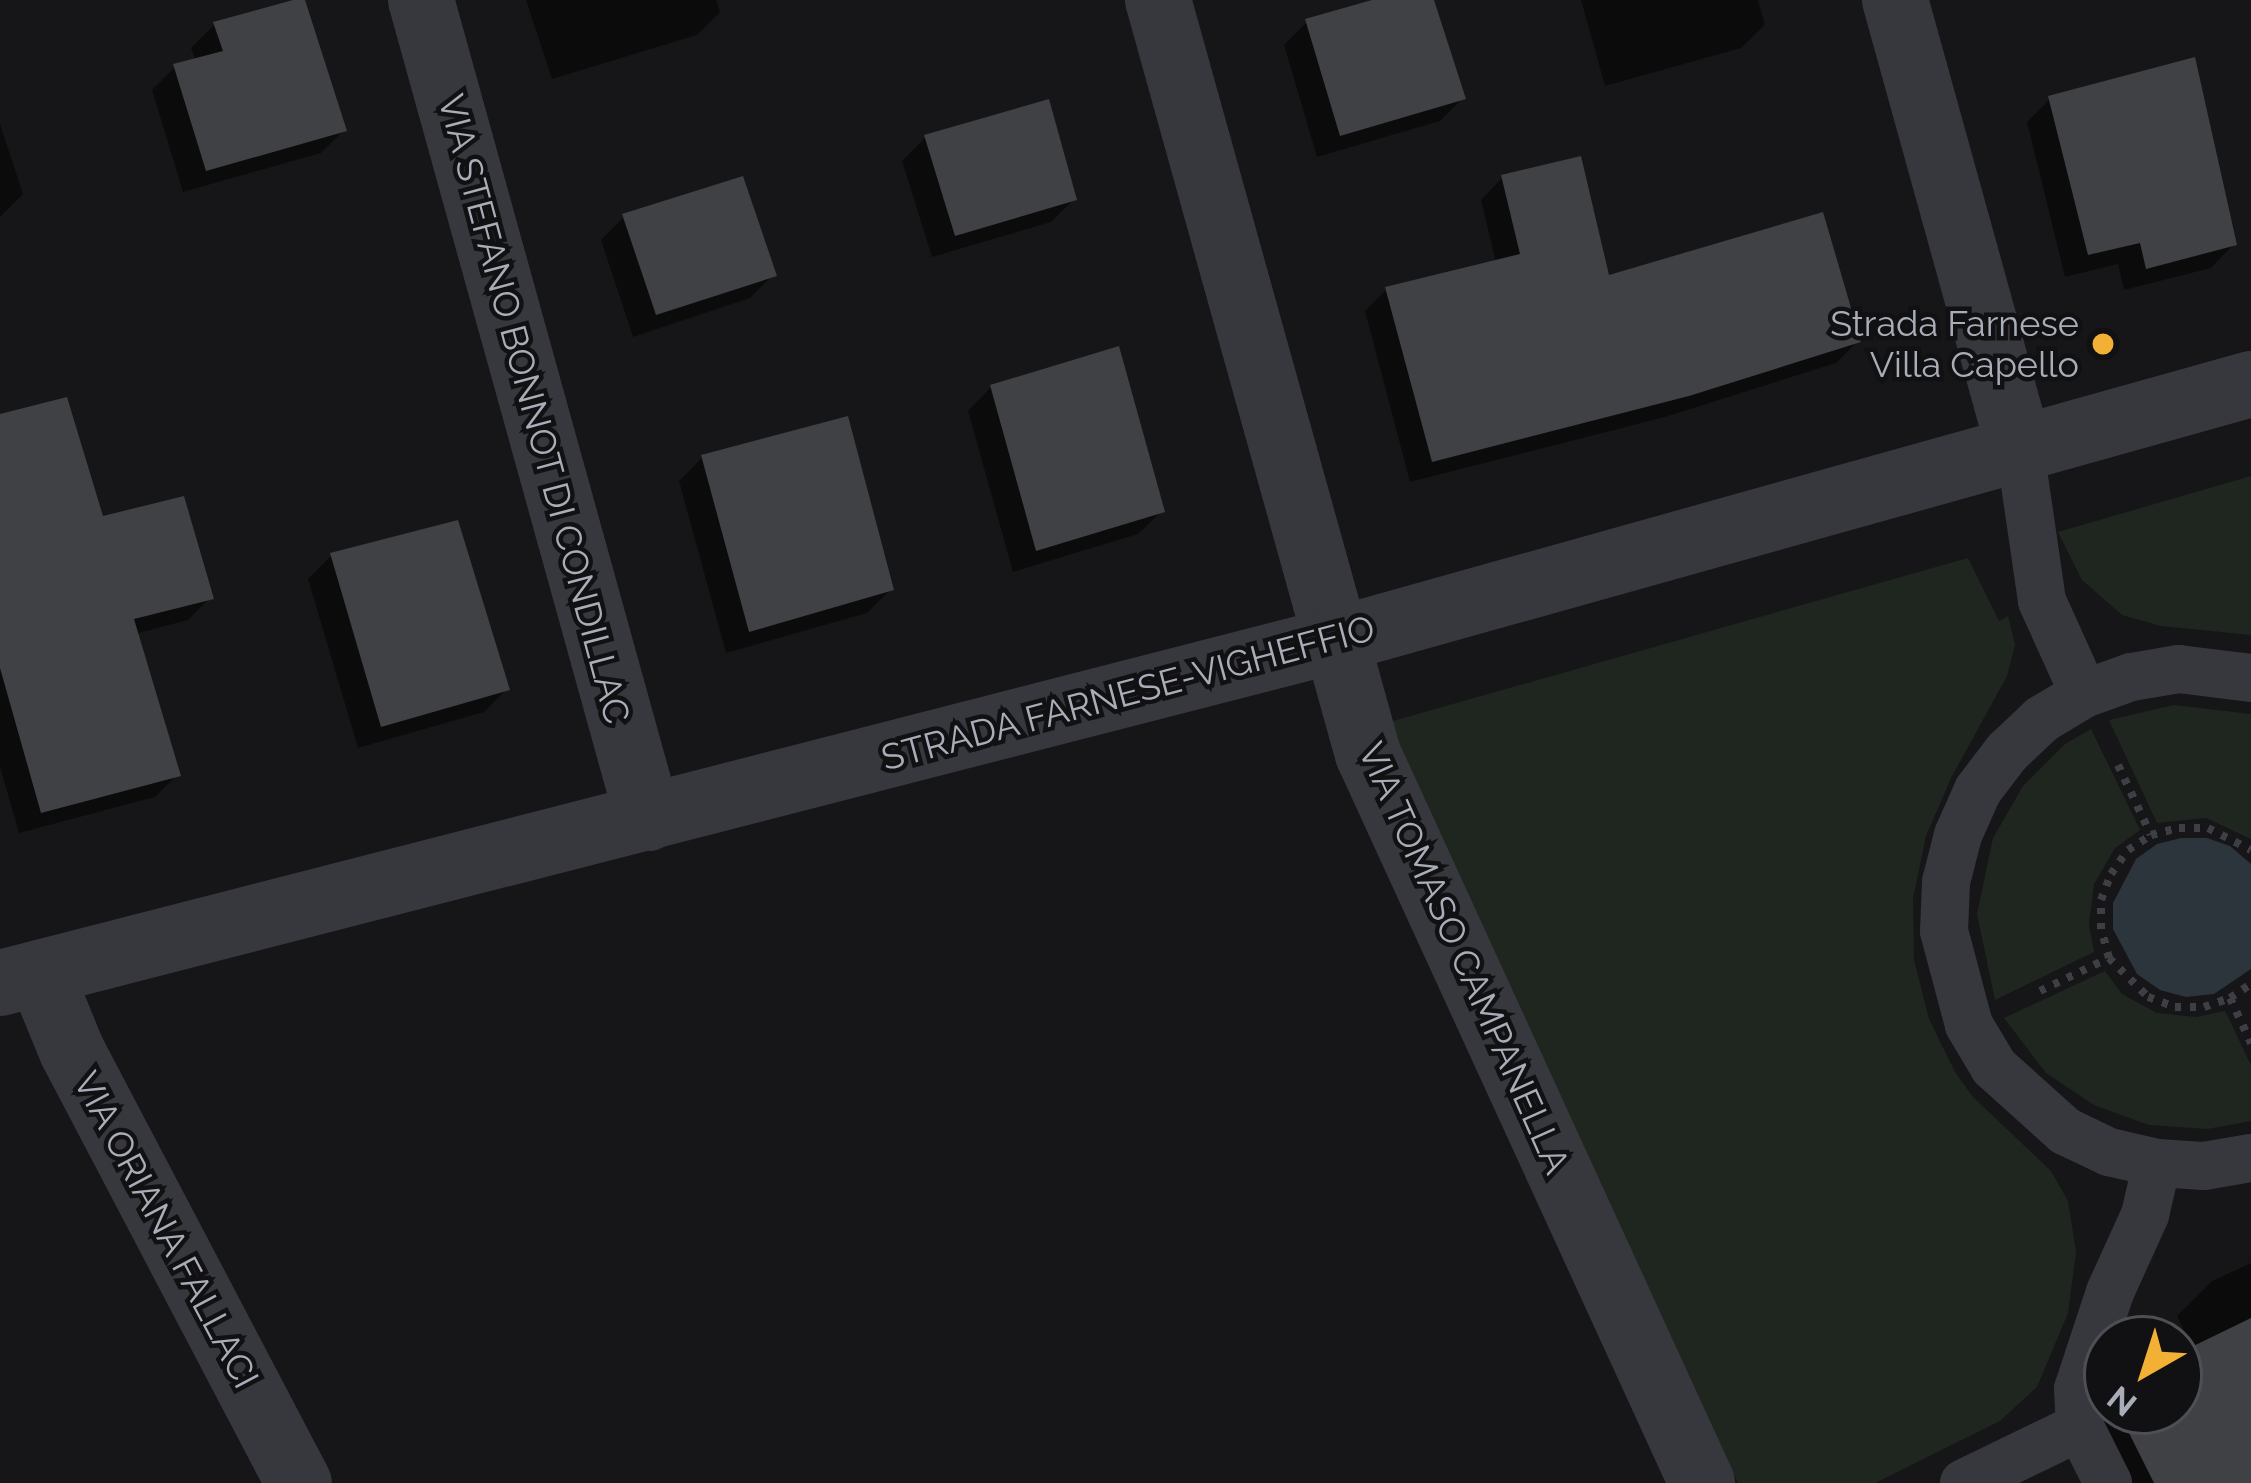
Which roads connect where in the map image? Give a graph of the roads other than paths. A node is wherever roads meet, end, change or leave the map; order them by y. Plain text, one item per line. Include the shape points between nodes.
1 (421, 0) edge
2 (1157, 0) edge
3 (1894, 0) edge
4 (2251, 384) edge
5 (2020, 450) junction
6 (1336, 640) junction
7 (2251, 678) edge
8 (2084, 694) junction
9 (648, 818) junction
10 (20, 978) edge
11 (2251, 1158) edge
12 (2157, 1163) junction
13 (2080, 1426) junction
14 (299, 1483) edge
15 (1702, 1483) edge
16 (1964, 1483) edge
17 (2108, 1483) edge

1 - 9 street, VIA STEFANO BONNOT DI CONDILLAC
2 - 6 street, VIA TOMASO CAMPANELLA
3 - 5 street
4 - 5 street, STRADA FARNESE-VIGHEFFIO
5 - 6 street, STRADA FARNESE-VIGHEFFIO
5 - 8 lane via 2042,601
6 - 9 street, STRADA FARNESE-VIGHEFFIO
6 - 15 street, VIA TOMASO CAMPANELLA via 1368,754
7 - 8 lane via 2179,669
8 - 12 lane via 2042,719 1978,790 1946,882 1944,932 1969,1025 1994,1067 2065,1131
9 - 10 street, STRADA FARNESE-VIGHEFFIO
10 - 14 street, VIA ORIANA FALLACI via 72,1052
11 - 12 lane
12 - 13 lane via 2078,1389
13 - 16 lane
13 - 17 lane

